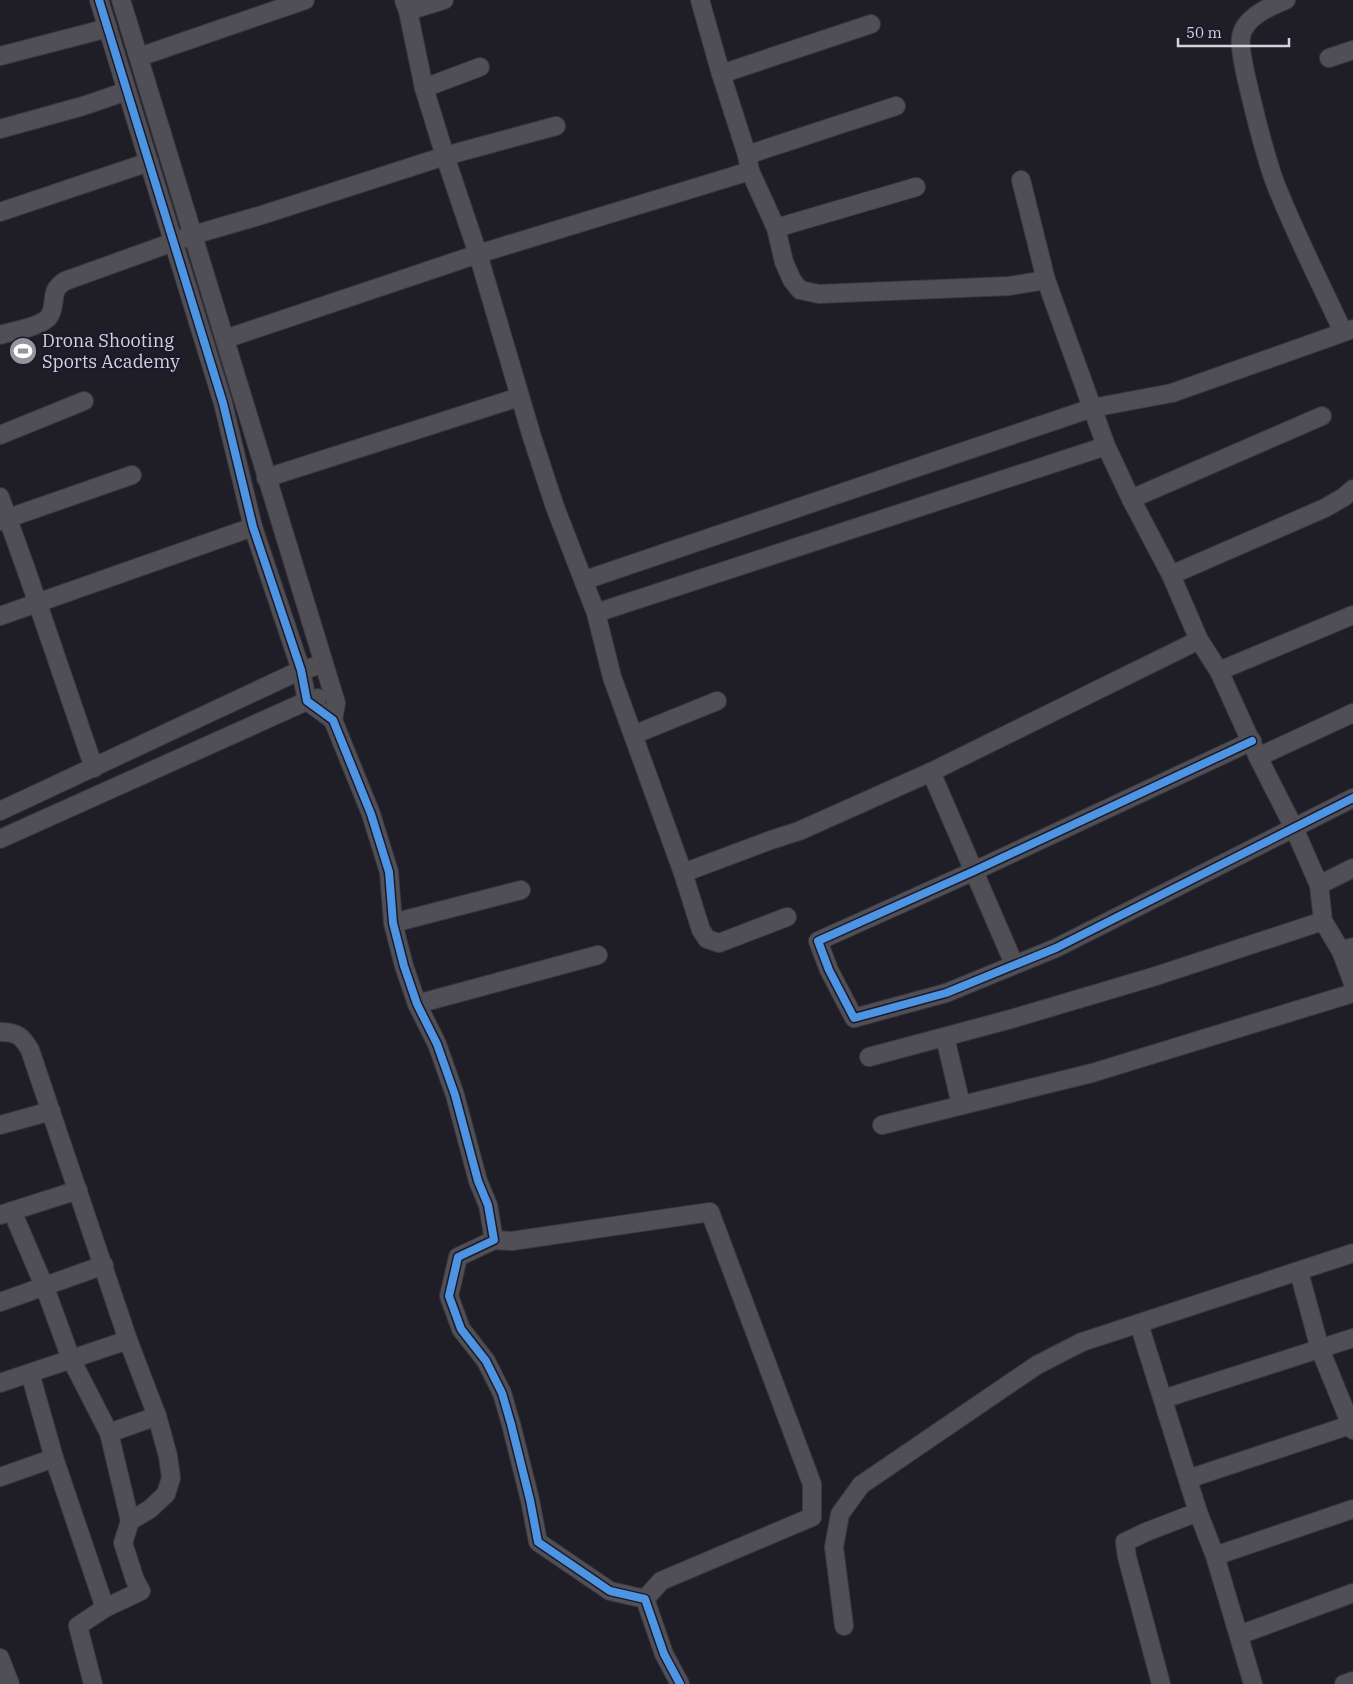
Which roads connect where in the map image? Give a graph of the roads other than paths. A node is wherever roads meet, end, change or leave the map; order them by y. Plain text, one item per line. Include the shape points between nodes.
1 (99, 0) edge
2 (121, 0) edge
3 (304, 0) edge
4 (444, 0) edge
5 (700, 0) edge
6 (1286, 0) edge
7 (406, 6) edge
8 (871, 24) dead end
9 (108, 28) junction
10 (1353, 50) edge
11 (0, 56) edge
12 (139, 57) junction
13 (1329, 58) dead end
14 (480, 67) dead end
15 (721, 74) junction
16 (424, 88) junction
17 (127, 91) junction
18 (896, 106) dead end
19 (556, 126) dead end
20 (0, 128) edge
21 (444, 156) junction
22 (149, 162) junction
23 (749, 163) junction
24 (1020, 180) dead end
25 (916, 187) dead end
26 (0, 212) edge
27 (776, 228) junction
28 (193, 235) junction
29 (172, 242) junction
30 (478, 254) junction
31 (1046, 280) junction
32 (1348, 331) edge
33 (0, 335) edge
34 (225, 339) junction
35 (519, 397) junction
36 (84, 401) dead end
37 (1092, 408) junction
38 (1322, 416) dead end
39 (0, 435) edge
40 (1106, 446) junction
41 (132, 475) dead end
42 (266, 478) junction
43 (1353, 489) edge
44 (0, 497) edge
45 (1131, 499) junction
46 (4, 520) edge
47 (253, 527) junction
48 (1171, 575) junction
49 (585, 580) junction
50 (38, 602) junction
51 (596, 613) junction
52 (1353, 615) edge
53 (0, 616) edge
54 (1199, 640) junction
55 (324, 664) junction
56 (301, 670) junction
57 (1219, 671) junction
58 (333, 694) junction
59 (307, 700) junction
60 (717, 701) dead end
61 (1353, 712) edge
62 (332, 720) junction
63 (632, 735) junction
64 (1255, 749) junction
65 (94, 768) junction
66 (931, 772) junction
67 (1353, 798) edge
68 (0, 811) edge
69 (1294, 828) junction
70 (0, 839) edge
71 (1353, 868) edge
72 (974, 871) junction
73 (683, 872) junction
74 (1319, 885) junction
75 (521, 890) dead end
76 (787, 917) dead end
77 (1323, 921) junction
78 (393, 923) junction
79 (1347, 949) edge
80 (598, 955) dead end
81 (1014, 964) junction
82 (1353, 983) edge
83 (1353, 993) edge
84 (417, 1004) junction
85 (0, 1032) edge
86 (945, 1037) junction
87 (869, 1057) dead end
88 (960, 1105) junction
89 (51, 1112) junction
90 (0, 1125) edge
91 (882, 1125) dead end
92 (78, 1190) junction
93 (6, 1213) edge
94 (494, 1240) junction
95 (1353, 1254) edge
96 (104, 1266) junction
97 (1299, 1272) junction
98 (45, 1288) junction
99 (0, 1302) edge
100 (1138, 1324) junction
101 (1353, 1338) edge
102 (128, 1340) junction
103 (1320, 1349) junction
104 (70, 1359) junction
105 (30, 1372) junction
106 (0, 1383) edge
107 (1163, 1399) junction
108 (156, 1416) junction
109 (1352, 1426) edge
110 (109, 1433) junction
111 (54, 1458) junction
112 (0, 1477) edge
113 (1188, 1479) junction
114 (1353, 1509) edge
115 (1198, 1512) junction
116 (130, 1521) junction
117 (1215, 1556) junction
118 (1353, 1593) edge
119 (645, 1599) junction
120 (105, 1608) junction
121 (844, 1626) dead end
122 (1240, 1635) junction
123 (0, 1658) edge
124 (1353, 1681) edge
125 (10, 1684) edge
126 (93, 1684) edge
127 (680, 1684) edge
128 (1161, 1684) edge
129 (1253, 1684) edge
130 (1344, 1684) edge

1 - 9 street
2 - 12 street
3 - 12 street
4 - 7 street
5 - 15 street
6 - 32 street via 1267,8 1250,21 1241,36 1243,63 1274,179 1298,236
7 - 16 street
8 - 15 street
9 - 11 street
9 - 17 street
10 - 13 street
12 - 28 street
14 - 16 street
15 - 23 street
16 - 21 street
17 - 20 street
17 - 22 street
18 - 23 street
19 - 21 street
21 - 28 street
21 - 30 street
22 - 26 street
22 - 29 street
23 - 27 street
23 - 30 street
24 - 31 street
25 - 27 street
27 - 31 street via 792,280 800,290 819,294 1009,286
28 - 29 street
28 - 34 street
29 - 33 street via 65,281 54,291 54,306 48,318
29 - 47 street via 223,403
30 - 34 street
30 - 35 street
31 - 37 street
32 - 37 street via 1172,393
34 - 42 street
35 - 42 street
35 - 49 street via 555,507
36 - 39 street
37 - 40 street
37 - 49 street
38 - 45 street
40 - 45 street
40 - 51 street
41 - 46 street
42 - 55 street
43 - 48 street via 1325,508
44 - 46 street
45 - 48 street
46 - 50 street
47 - 50 street
47 - 56 street
48 - 54 street
49 - 51 street
50 - 53 street
50 - 65 street
51 - 63 street via 612,677
52 - 57 street
54 - 57 street
54 - 66 street
55 - 56 street
55 - 58 street
56 - 59 street
56 - 65 street
57 - 64 street
58 - 59 street
58 - 62 street via 336,703
59 - 62 street
59 - 70 street
60 - 63 street
61 - 64 street
62 - 78 street via 372,814 389,872
63 - 73 street
64 - 69 street
64 - 72 street
65 - 68 street
66 - 72 street
66 - 73 street via 799,831
67 - 69 street
69 - 74 street
69 - 81 street via 1056,948
71 - 74 street
72 - 81 street
72 - 81 street via 818,941 830,970 854,1018 946,993
73 - 76 street via 707,940 719,943
74 - 77 street
75 - 78 street
77 - 79 street
77 - 86 street via 1156,976
78 - 84 street
79 - 82 street
80 - 84 street
83 - 88 street via 1092,1073
84 - 94 street via 437,1044 455,1095 478,1181 488,1205
85 - 89 street via 15,1033 24,1039
86 - 87 street
86 - 88 street
88 - 91 street
89 - 90 street
89 - 92 street
92 - 93 street
92 - 96 street
93 - 98 street
94 - 119 street via 458,1257 449,1296 461,1329 486,1361 502,1393 538,1542 610,1591
94 - 119 street via 512,1241 710,1212 812,1484 812,1518 661,1581
95 - 97 street
96 - 98 street
96 - 102 street
97 - 100 street
97 - 103 street
98 - 99 street
98 - 104 street
100 - 107 street
100 - 121 street via 1082,1342 1037,1365 861,1485 840,1514 834,1547
101 - 103 street
102 - 104 street
102 - 108 street
103 - 107 street
103 - 109 street
104 - 105 street
104 - 110 street
105 - 106 street
105 - 111 street
107 - 113 street
108 - 110 street
108 - 116 street via 171,1478 166,1494
109 - 113 street
110 - 116 street
111 - 112 street
111 - 120 street
113 - 115 street
114 - 117 street
115 - 117 street
115 - 128 street via 1125,1542
116 - 120 street via 123,1543 141,1591
117 - 122 street
118 - 122 street
119 - 127 street via 664,1654
120 - 126 street via 78,1626
122 - 129 street
123 - 125 street
124 - 130 street

